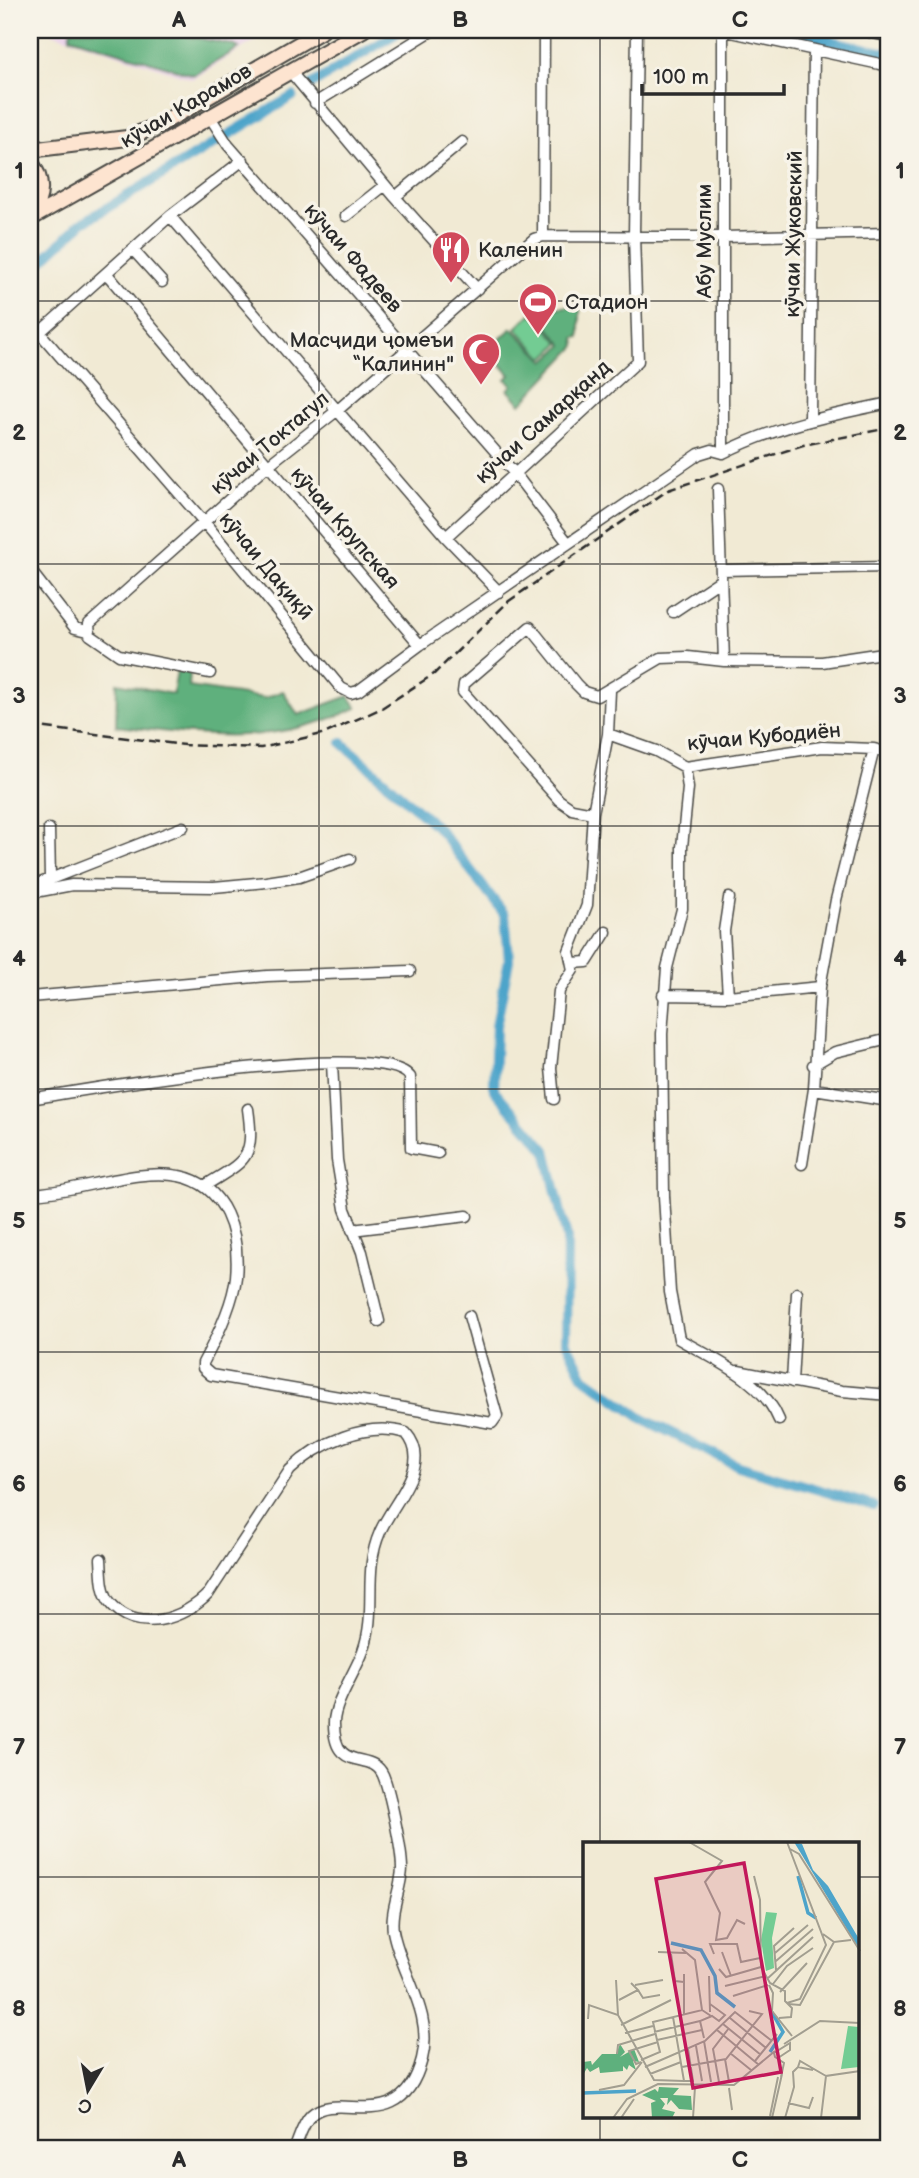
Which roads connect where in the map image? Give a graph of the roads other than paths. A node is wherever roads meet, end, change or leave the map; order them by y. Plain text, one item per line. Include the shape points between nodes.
1 (323, 30) edge
2 (363, 30) edge
3 (433, 30) edge
4 (544, 30) edge
5 (637, 30) edge
6 (722, 30) edge
7 (871, 30) edge
8 (889, 34) edge
9 (814, 50) junction
10 (889, 66) edge
11 (289, 70) junction
12 (315, 103) junction
13 (210, 117) junction
14 (463, 142) dead end
15 (30, 150) edge
16 (243, 160) junction
17 (30, 162) edge
18 (384, 185) junction
19 (395, 197) junction
20 (170, 216) junction
21 (346, 216) dead end
22 (30, 217) edge
23 (889, 233) edge
24 (813, 234) junction
25 (634, 235) junction
26 (543, 236) junction
27 (723, 237) junction
28 (133, 250) junction
29 (107, 274) junction
30 (162, 282) dead end
31 (477, 289) junction
32 (39, 332) junction
33 (30, 341) edge
34 (407, 350) junction
35 (889, 403) edge
36 (339, 409) junction
37 (810, 419) junction
38 (723, 453) junction
39 (267, 466) junction
40 (516, 475) junction
41 (718, 489) dead end
42 (205, 523) junction
43 (446, 537) junction
44 (569, 543) junction
45 (889, 567) edge
46 (30, 570) edge
47 (721, 575) junction
48 (499, 592) junction
49 (673, 611) dead end
50 (88, 631) junction
51 (420, 645) junction
52 (889, 652) edge
53 (724, 661) junction
54 (210, 673) dead end
55 (610, 691) junction
56 (608, 734) junction
57 (874, 749) junction
58 (889, 753) edge
59 (685, 767) junction
60 (593, 813) junction
61 (183, 827) dead end
62 (50, 830) dead end
63 (351, 859) dead end
64 (50, 878) junction
65 (30, 887) edge
66 (30, 892) edge
67 (729, 898) dead end
68 (606, 932) dead end
69 (573, 962) junction
70 (410, 971) dead end
71 (820, 986) junction
72 (663, 995) junction
73 (729, 996) junction
74 (30, 998) edge
75 (889, 1039) edge
76 (332, 1063) junction
77 (813, 1065) junction
78 (814, 1089) junction
79 (30, 1099) edge
80 (554, 1099) dead end
81 (889, 1101) edge
82 (248, 1109) dead end
83 (438, 1153) dead end
84 (802, 1164) dead end
85 (206, 1185) junction
86 (30, 1194) edge
87 (467, 1216) dead end
88 (352, 1230) junction
89 (797, 1293) dead end
90 (469, 1316) dead end
91 (379, 1321) dead end
92 (736, 1371) junction
93 (793, 1382) junction
94 (889, 1395) edge
95 (779, 1420) dead end
96 (101, 1559) dead end
97 (295, 2148) edge

1 - 15 main road, кӯчаи Карамов via 161,124 127,138
2 - 11 main road, кӯчаи Карамов
3 - 12 street
4 - 26 street
5 - 25 street, кӯчаи Самарқанд
6 - 9 street
6 - 27 street, Абу Муслим
7 - 8 main road
9 - 10 street
9 - 24 street, кӯчаи Жуковский
11 - 12 street
11 - 13 main road, кӯчаи Карамов
12 - 18 street
13 - 16 street, кӯчаи Фадеев
13 - 22 main road, кӯчаи Карамов
14 - 19 street
16 - 20 street
16 - 34 street, кӯчаи Фадеев
17 - 22 main road, кӯчаи Карамов via 41,186
18 - 19 street
18 - 21 street
19 - 31 street
20 - 28 street
20 - 36 street
23 - 24 street
24 - 27 street
24 - 37 street, кӯчаи Жуковский
25 - 26 street
25 - 27 street
25 - 40 street, кӯчаи Самарқанд via 638,361
26 - 31 street, кӯчаи Токтагул via 526,244
27 - 38 street, Абу Муслим
28 - 29 street
28 - 30 street
29 - 32 street
29 - 39 street, кӯчаи Крупская
31 - 34 street, кӯчаи Токтагул
32 - 33 street
32 - 42 street, кӯчаи Дақиқӣ
34 - 36 street, кӯчаи Токтагул
34 - 40 street, кӯчаи Фадеев
35 - 37 street
36 - 39 street, кӯчаи Токтагул
36 - 43 street
37 - 38 street via 758,435
38 - 44 street via 699,454
39 - 42 street, кӯчаи Токтагул
39 - 51 street, кӯчаи Крупская
40 - 43 street, кӯчаи Самарқанд
40 - 44 street, кӯчаи Фадеев
41 - 47 street
42 - 50 street, кӯчаи Токтагул via 89,624
42 - 51 street, кӯчаи Дақиқӣ via 341,688 355,692
43 - 48 street
44 - 48 street
45 - 47 street
46 - 50 street via 75,628
47 - 49 street
47 - 53 street
48 - 51 street
50 - 54 street via 112,653
52 - 53 street via 822,662
53 - 55 street via 661,658
55 - 56 street
55 - 60 street via 597,696 584,692 530,627 467,680 463,692 559,800
56 - 59 street, кӯчаи Қубодиён
56 - 60 street
57 - 58 street, кӯчаи Қубодиён
57 - 59 street, кӯчаи Қубодиён via 822,747
57 - 71 street via 836,900
59 - 72 street via 682,909
60 - 69 street via 589,890 570,947
61 - 64 street
62 - 64 street
63 - 66 street via 299,877 266,882 214,887 72,885
64 - 65 street
67 - 73 street via 724,931
68 - 69 street via 587,962
69 - 80 street via 559,991 551,1068
70 - 74 street via 267,976
71 - 73 street
71 - 77 street
72 - 73 street
72 - 92 street via 664,1196 674,1319 679,1339
75 - 77 street via 835,1052
76 - 79 street via 272,1064
76 - 83 street via 402,1068 412,1085 411,1148
76 - 88 street via 337,1160
77 - 78 street
78 - 81 street
78 - 84 street
82 - 85 street via 248,1156
85 - 86 street via 178,1175 147,1175
85 - 90 street via 220,1200 231,1224 236,1253 236,1279 203,1363 211,1375 492,1423 497,1416
87 - 88 street
88 - 91 street
89 - 93 street
92 - 93 street
92 - 95 street via 775,1409
93 - 94 street
96 - 97 street via 102,1583 109,1601 121,1611 136,1619 176,1618 209,1593 290,1470 306,1455 333,1441 392,1429 406,1433 417,1451 416,1465 371,1554 372,1619 333,1722 341,1752 380,1768 386,1783 401,1869 393,1928 418,2002 423,2055 414,2080 402,2095 369,2109 329,2107 314,2112

